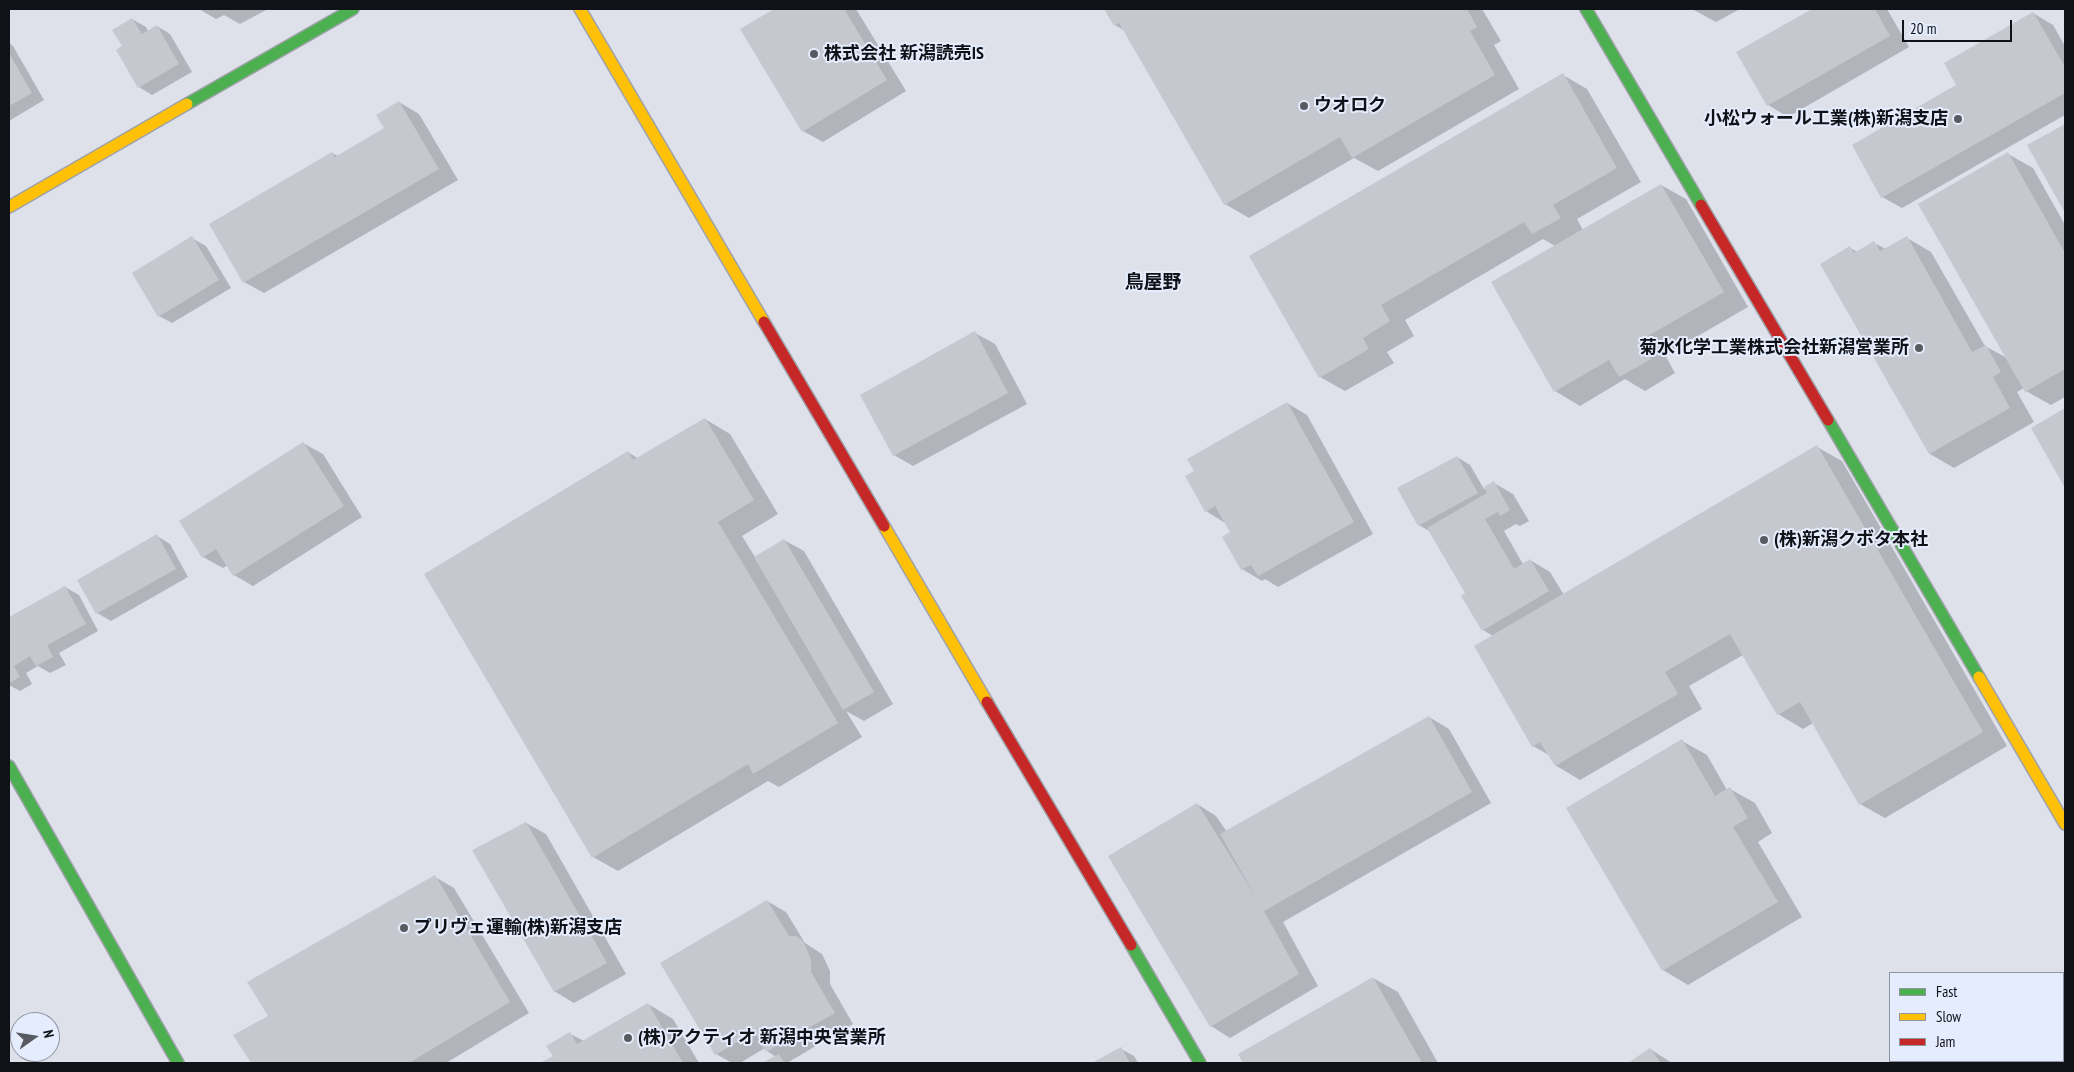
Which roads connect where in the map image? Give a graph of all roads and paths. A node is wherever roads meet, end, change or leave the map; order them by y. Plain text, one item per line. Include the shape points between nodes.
1 (353, 9) edge
2 (580, 9) edge
3 (1586, 9) edge
4 (9, 207) edge
5 (9, 766) edge
6 (2065, 824) edge
7 (178, 1063) edge
8 (1200, 1063) edge

1 - 4 street
2 - 8 street
3 - 6 street
5 - 7 street

